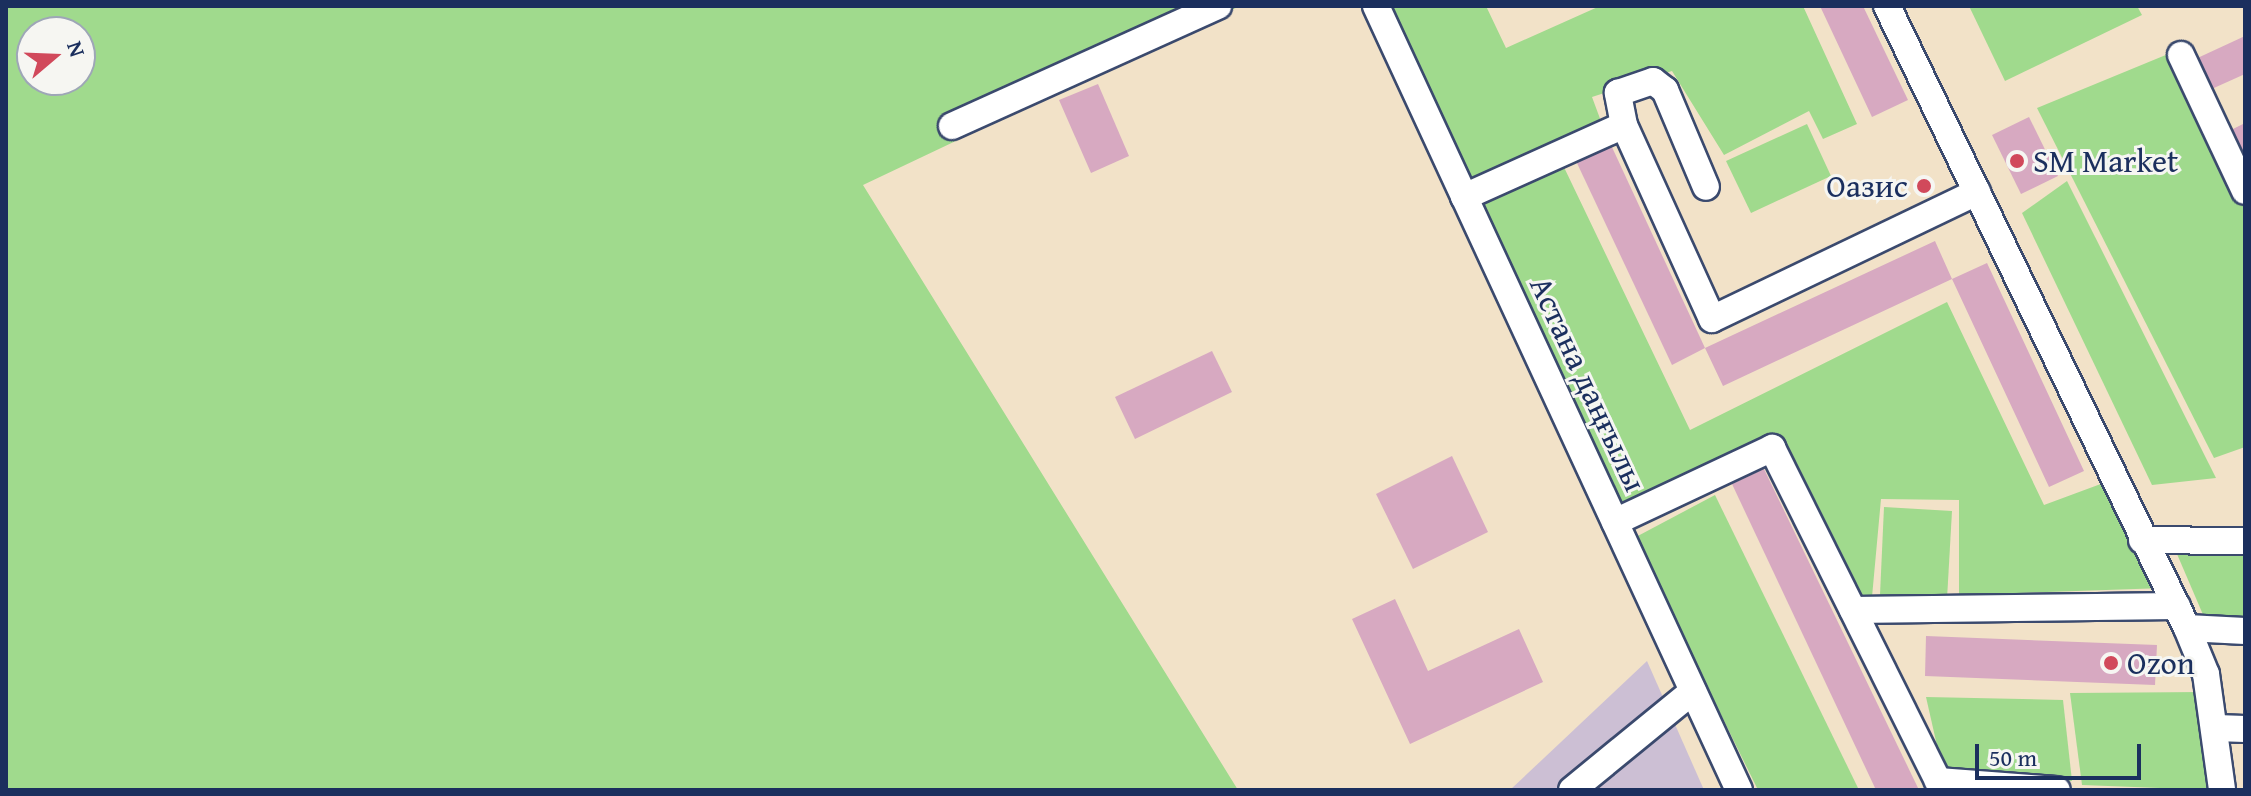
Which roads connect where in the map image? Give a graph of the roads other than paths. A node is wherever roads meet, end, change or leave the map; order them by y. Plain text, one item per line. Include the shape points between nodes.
1 (1218, 6) edge
2 (1376, 6) edge
3 (1887, 6) edge
4 (2181, 55) dead end
5 (1624, 125) junction
6 (952, 126) dead end
7 (1706, 187) dead end
8 (2245, 191) edge
9 (1977, 192) junction
10 (1464, 197) junction
11 (1615, 522) junction
12 (2142, 540) junction
13 (2245, 541) edge
14 (1853, 610) junction
15 (2182, 617) junction
16 (2245, 631) edge
17 (1693, 691) junction
18 (2216, 728) junction
19 (2245, 729) edge
20 (1572, 790) edge
21 (1739, 790) edge
22 (2057, 790) edge
23 (2222, 790) edge

1 - 6 street
2 - 10 street, Астана даңғылы
3 - 9 street
4 - 8 street
5 - 7 street via 1618,93 1653,81 1665,90
5 - 9 street via 1712,319
5 - 10 street
9 - 12 street
10 - 11 street, Астана даңғылы
11 - 14 street via 1772,448
11 - 17 street, Астана даңғылы
12 - 13 street
12 - 15 street
14 - 15 street
14 - 22 street via 1938,781
15 - 16 street
15 - 18 street via 2206,674
17 - 20 street
17 - 21 street, Астана даңғылы
18 - 19 street
18 - 23 street

